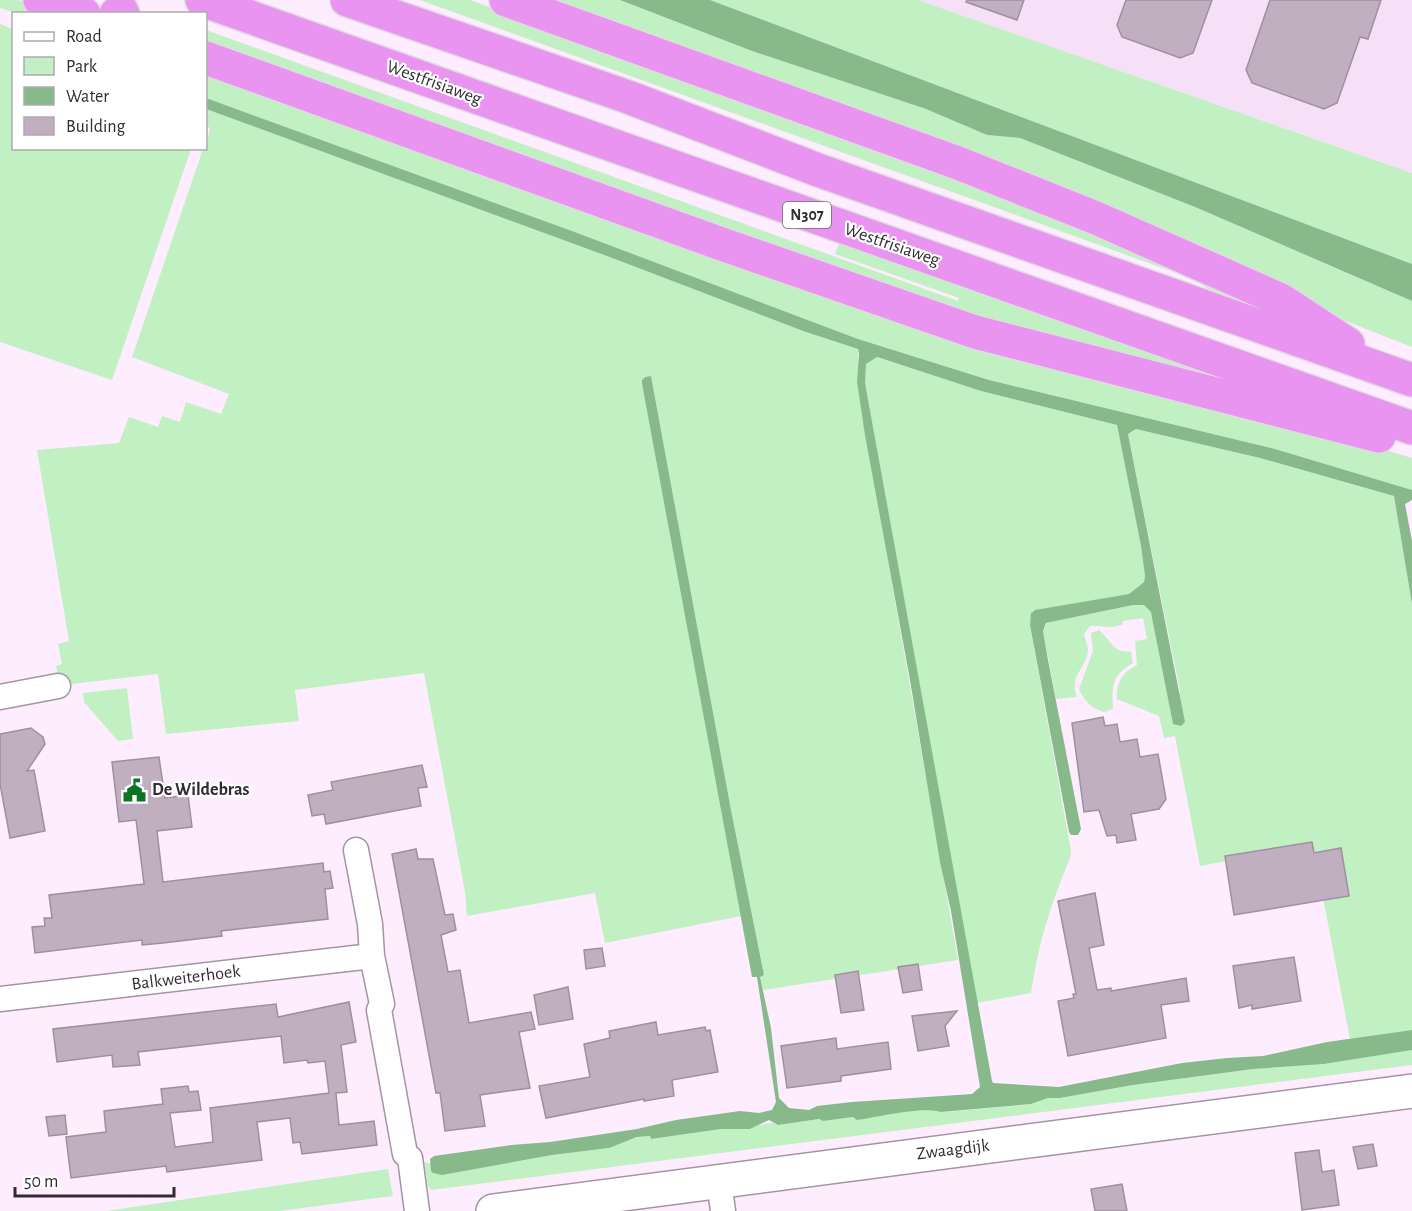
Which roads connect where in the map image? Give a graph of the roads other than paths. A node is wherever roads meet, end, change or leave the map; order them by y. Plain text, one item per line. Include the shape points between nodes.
1 (40, 0) edge
2 (202, 0) edge
3 (346, 0) edge
4 (506, 0) edge
5 (78, 12) edge
6 (207, 58) edge
7 (1404, 377) edge
8 (1412, 428) edge
9 (1412, 442) edge
10 (58, 686) dead end
11 (0, 697) edge
12 (356, 850) dead end
13 (372, 956) junction
14 (0, 999) edge
15 (1412, 1091) edge
16 (721, 1196) edge
17 (417, 1211) edge
18 (493, 1211) edge

1 - 5 highway
2 - 8 highway, Westfrisiaweg / N307
3 - 7 highway, N307
4 - 7 highway, N307 via 947,159 1096,218 1281,300
6 - 9 highway via 975,332 1359,432
10 - 11 street
12 - 13 street
13 - 14 street, Balkweiterhoek
13 - 17 street
15 - 16 street, Zwaagdijk
16 - 18 street, Zwaagdijk

